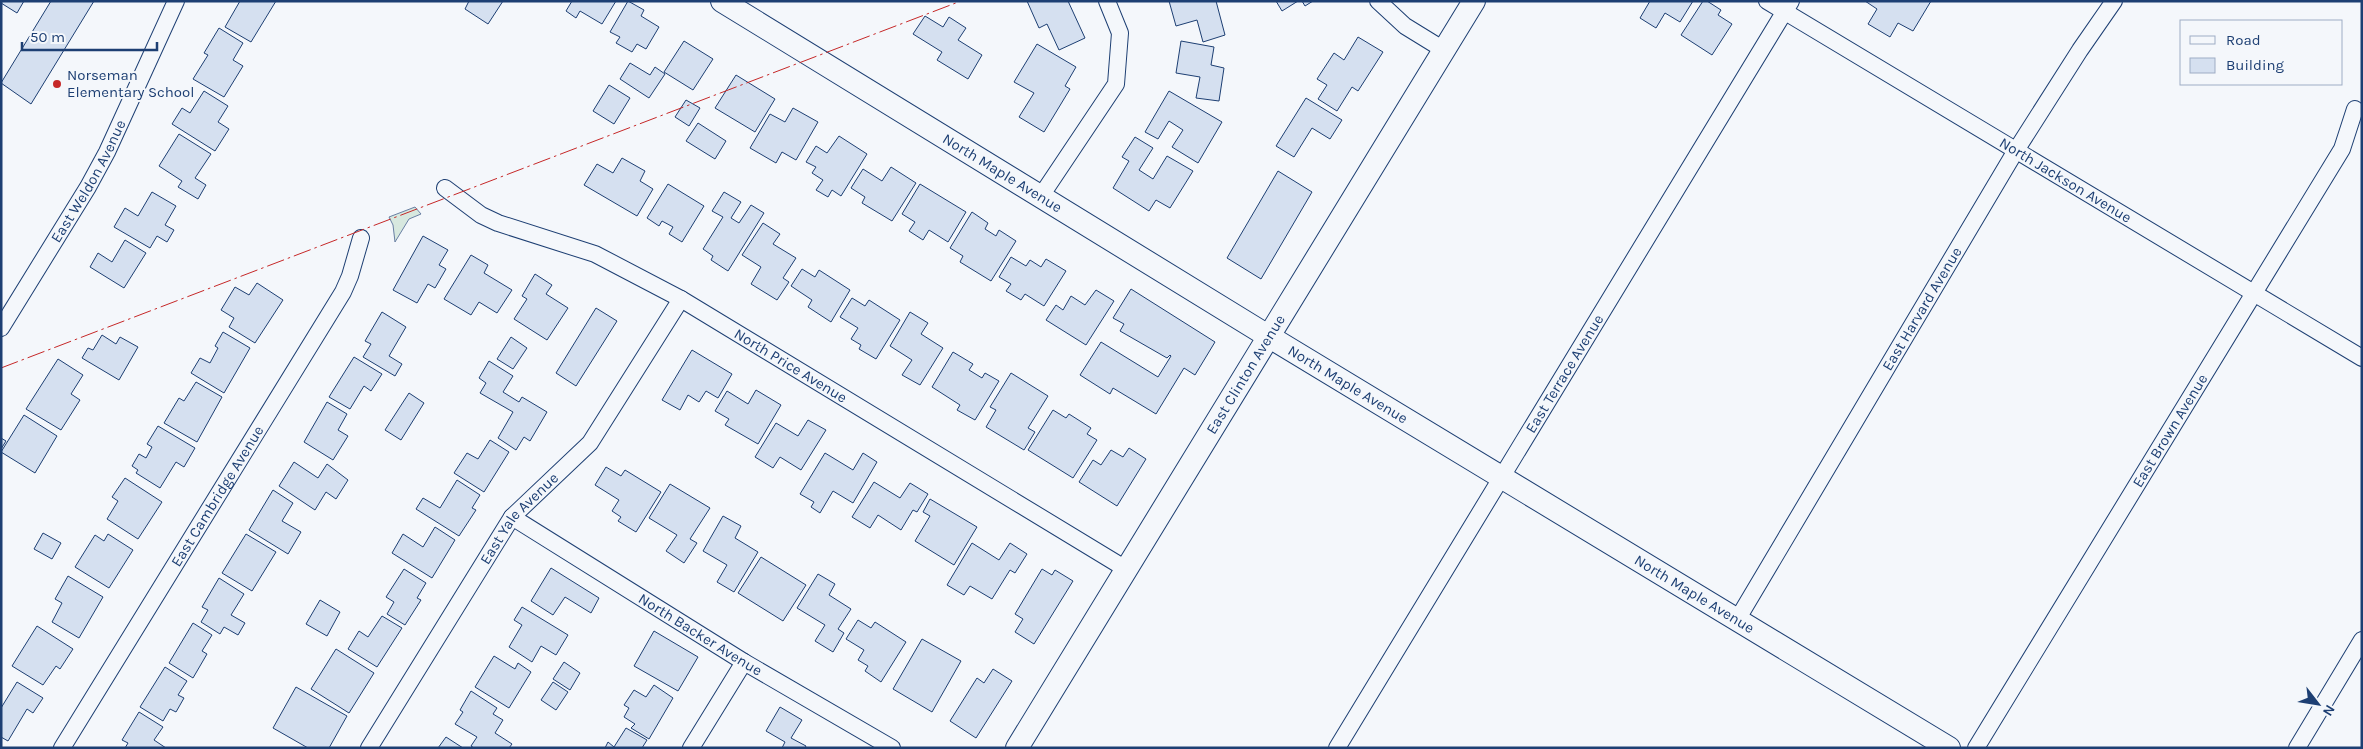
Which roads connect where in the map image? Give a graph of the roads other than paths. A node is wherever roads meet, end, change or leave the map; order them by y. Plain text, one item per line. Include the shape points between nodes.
1 (176, 1) edge
2 (722, 1) edge
3 (1107, 1) edge
4 (1378, 1) edge
5 (1474, 1) edge
6 (1768, 1) edge
7 (2114, 1) edge
8 (1787, 6) edge
9 (1444, 50) junction
10 (2355, 109) dead end
11 (2015, 152) junction
12 (445, 188) dead end
13 (1041, 196) junction
14 (361, 238) dead end
15 (2254, 293) junction
16 (681, 300) junction
17 (1, 328) edge
18 (1268, 336) junction
19 (2362, 358) edge
20 (1502, 478) junction
21 (512, 517) junction
22 (1126, 569) junction
23 (1736, 620) junction
24 (2362, 640) edge
25 (744, 662) junction
26 (62, 748) edge
27 (369, 748) edge
28 (691, 748) edge
29 (892, 748) edge
30 (1017, 748) edge
31 (1337, 748) edge
32 (1949, 748) edge
33 (1976, 748) edge
34 (2297, 748) edge

1 - 17 street, East Weldon Avenue via 107,152
2 - 13 street, North Maple Avenue
3 - 13 street via 1120,33 1116,84
4 - 9 street via 1405,26
5 - 9 street, East Clinton Avenue
6 - 8 street, North Jackson Avenue
7 - 11 street, East Harvard Avenue
8 - 11 street, North Jackson Avenue
8 - 20 street, East Terrace Avenue
9 - 18 street, East Clinton Avenue
10 - 15 street, East Brown Avenue via 2342,149
11 - 15 street, North Jackson Avenue
11 - 23 street, East Harvard Avenue
12 - 16 street, North Price Avenue via 481,215 595,254
13 - 18 street, North Maple Avenue
14 - 26 street, East Cambridge Avenue via 342,292
15 - 19 street, North Jackson Avenue
15 - 33 street, East Brown Avenue
16 - 21 street, East Yale Avenue via 590,443
16 - 22 street, North Price Avenue
18 - 20 street, North Maple Avenue
18 - 22 street, East Clinton Avenue
20 - 23 street, North Maple Avenue
20 - 31 street, East Terrace Avenue
21 - 25 street, North Backer Avenue
21 - 27 street, East Yale Avenue
22 - 30 street, East Clinton Avenue
23 - 32 street, North Maple Avenue
24 - 34 street
25 - 28 street
25 - 29 street, North Backer Avenue

